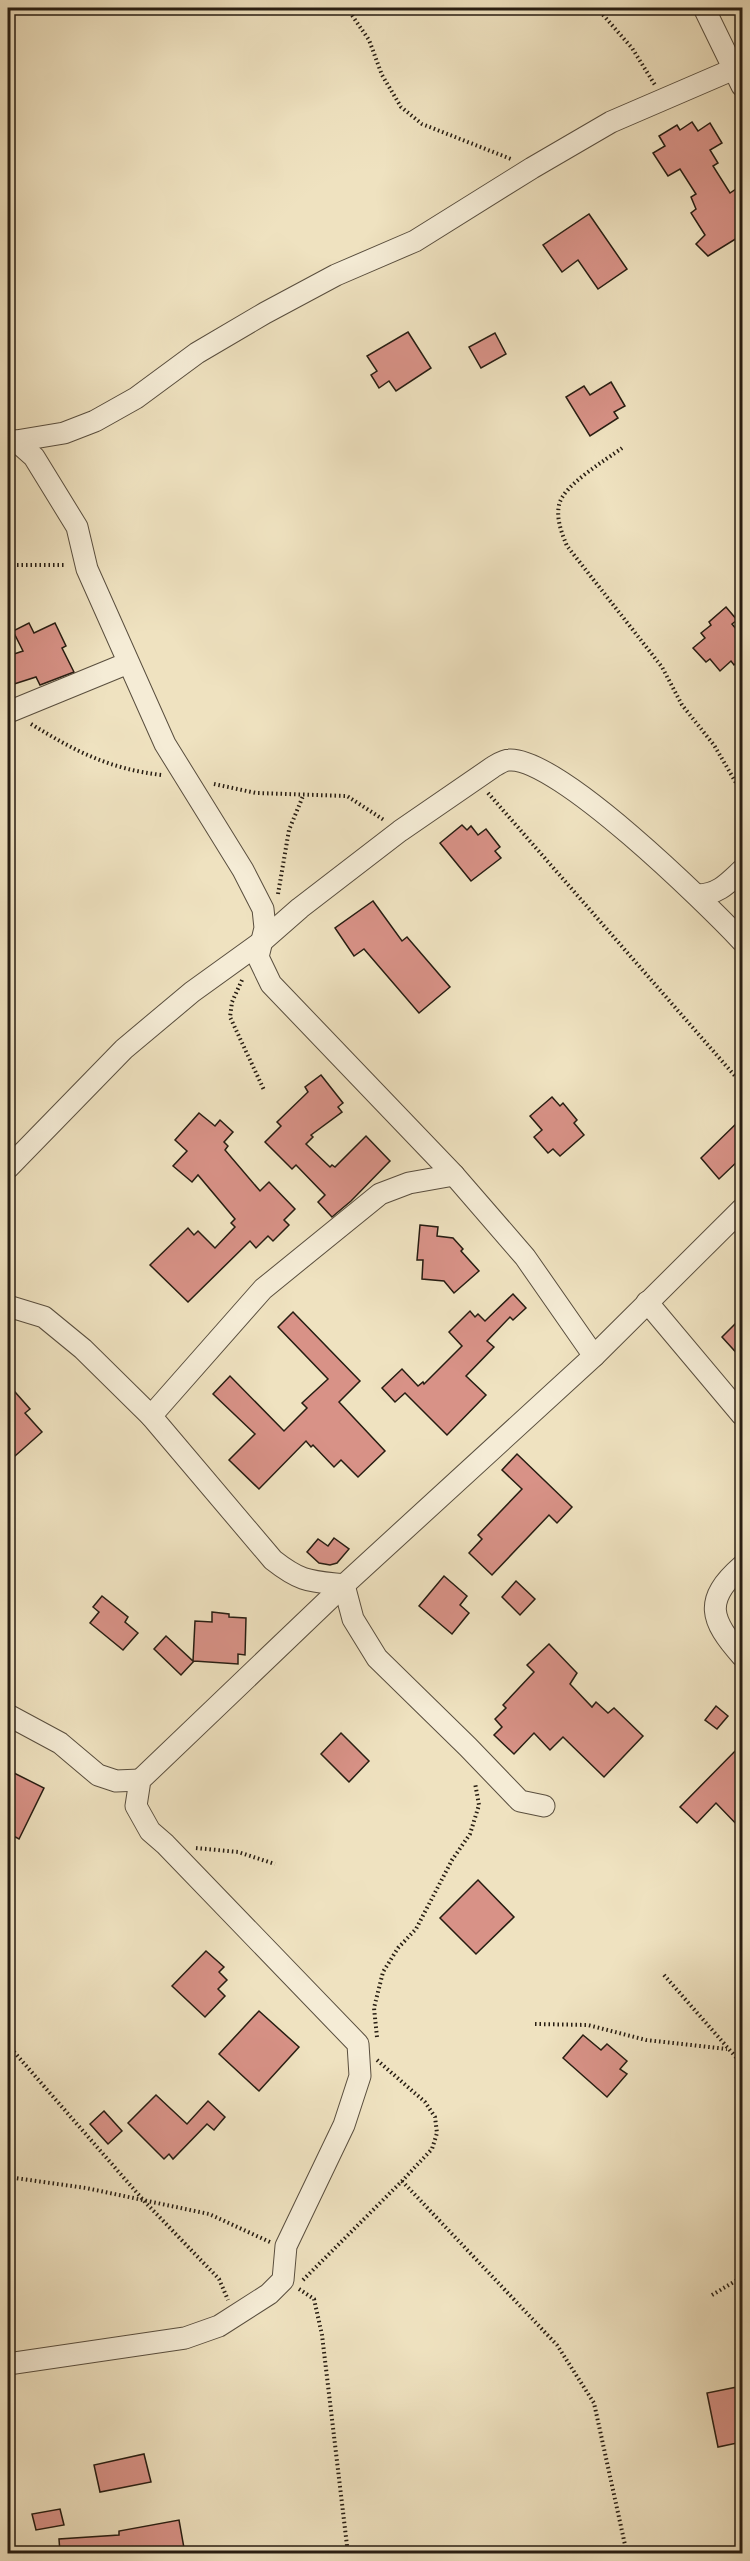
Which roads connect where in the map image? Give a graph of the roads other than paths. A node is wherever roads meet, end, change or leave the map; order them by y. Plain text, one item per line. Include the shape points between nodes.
1 (704, 8) edge
2 (738, 77) edge
3 (12, 442) edge
4 (128, 663) junction
5 (11, 711) dead end
6 (742, 870) edge
7 (698, 895) junction
8 (742, 941) edge
9 (254, 947) junction
10 (8, 1168) edge
11 (453, 1175) junction
12 (742, 1209) edge
13 (647, 1302) junction
14 (8, 1306) edge
15 (594, 1356) junction
16 (742, 1415) edge
17 (151, 1416) junction
18 (742, 1566) edge
19 (344, 1585) junction
20 (742, 1656) edge
21 (8, 1715) edge
22 (140, 1780) junction
23 (544, 1806) dead end
24 (8, 2364) edge

1 - 2 street
2 - 3 street via 663,98 611,122 415,241 336,275 265,313 95,421 64,433
3 - 4 street via 34,457 77,527 87,569
4 - 5 street
4 - 9 street via 165,744 263,909 264,928
6 - 7 street via 723,889
7 - 8 street
7 - 9 street via 563,783 508,759 400,831
9 - 10 street via 124,1049
9 - 11 street via 271,984 285,1002
11 - 15 street via 525,1257
11 - 17 street via 410,1183 380,1194 263,1289
12 - 13 street
13 - 15 street
13 - 16 street
14 - 17 street via 44,1317
15 - 19 street
17 - 19 street via 273,1560 292,1576
18 - 20 street via 717,1597 715,1616
19 - 22 street
19 - 23 street via 352,1620 377,1658 520,1801
21 - 22 street via 60,1743 98,1775 116,1781
22 - 24 street via 136,1806 150,1831 368,2042 344,2125 286,2246 283,2280 269,2295 230,2319 185,2338

